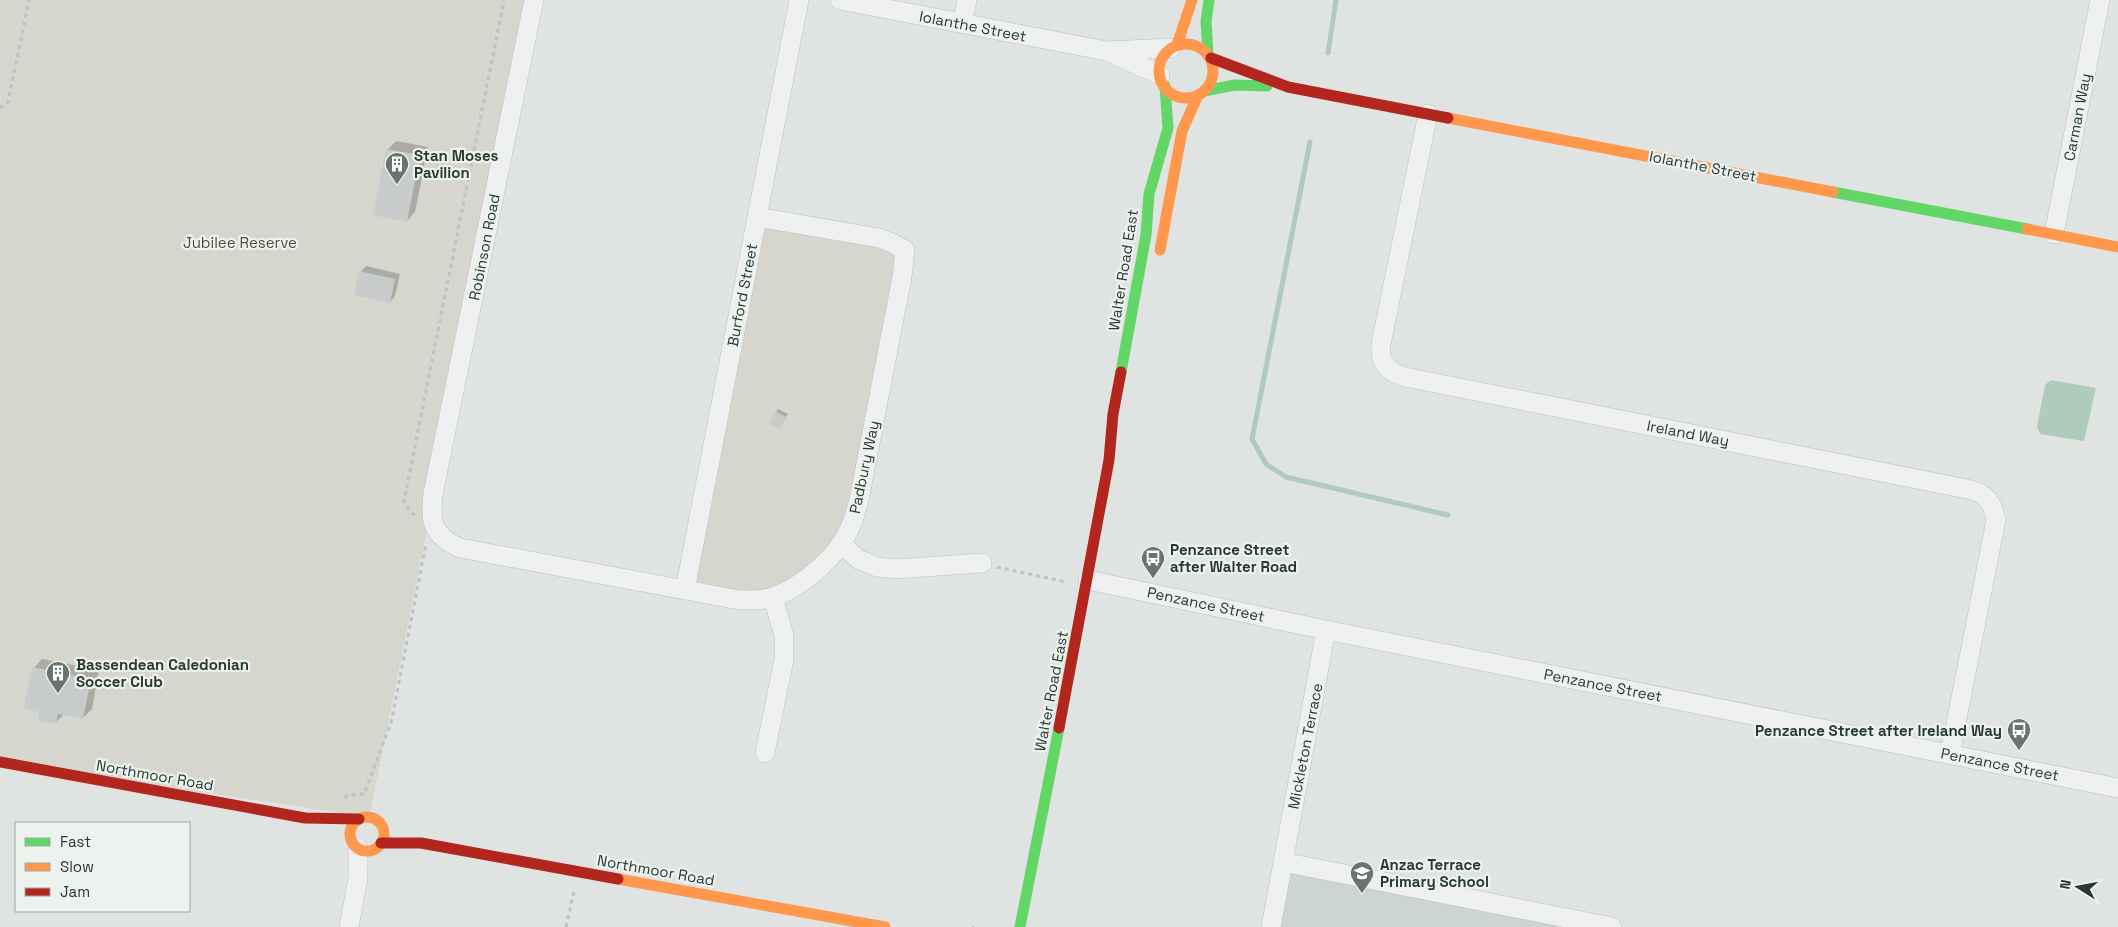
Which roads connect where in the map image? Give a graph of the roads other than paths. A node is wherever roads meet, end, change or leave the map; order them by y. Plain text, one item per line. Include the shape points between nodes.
1 (534, 0) edge
2 (798, 0) edge
3 (840, 0) edge
4 (967, 0) edge
5 (1192, 0) edge
6 (1208, 0) edge
7 (2100, 0) edge
8 (962, 24) junction
9 (1174, 46) junction
10 (1107, 51) junction
11 (1210, 56) junction
12 (1162, 80) junction
13 (1288, 87) junction
14 (1201, 93) junction
15 (1428, 114) junction
16 (757, 217) junction
17 (2054, 234) junction
18 (2118, 247) edge
19 (1158, 257) dead end
20 (1124, 427) dead end
21 (1109, 460) junction
22 (432, 523) joint
23 (841, 544) junction
24 (982, 564) road end
25 (1088, 580) junction
26 (685, 590) junction
27 (773, 598) junction
28 (1326, 630) junction
29 (765, 753) dead end
30 (1950, 754) junction
31 (0, 762) edge
32 (2118, 788) edge
33 (305, 818) junction
34 (359, 819) junction
35 (379, 822) junction
36 (356, 841) junction
37 (421, 842) junction
38 (1283, 862) junction
39 (349, 927) edge
40 (885, 927) edge
41 (1020, 927) edge
42 (1271, 927) edge
43 (1612, 927) edge

1 - 22 street, Robinson Road via 434,494
2 - 16 street, Burford Street
3 - 8 street, Iolanthe Street
4 - 8 street
5 - 9 street
6 - 11 street via 1206,21
7 - 17 street, Carman Way
8 - 10 street, Iolanthe Street
9 - 10 street, Iolanthe Street
9 - 11 street via 1197,46
9 - 12 street via 1161,60
10 - 12 street, Iolanthe Street
11 - 13 street, Iolanthe Street
11 - 14 street via 1212,76
12 - 14 street via 1170,94 1179,97 1188,98
12 - 21 street, Walter Road East via 1168,128 1149,194 1146,235 1113,414
13 - 14 street, Iolanthe Street via 1234,85
13 - 15 street, Iolanthe Street
14 - 19 street via 1182,131
15 - 17 street, Iolanthe Street
15 - 30 street, Ireland Way via 1381,344 1382,361 1387,368 1405,377 1979,491 1988,497 1996,520
16 - 23 street, Padbury Way via 879,238 905,250 859,500 850,530
16 - 26 street, Burford Street
17 - 18 street, Iolanthe Street
20 - 21 street, Walter Road East
21 - 25 street, Walter Road East
22 - 26 street, Padbury Way via 444,539 460,548
23 - 24 street via 858,559 877,567 895,569
23 - 27 street, Padbury Way via 797,586
25 - 28 street, Penzance Street
25 - 41 street, Walter Road East
26 - 27 street, Padbury Way via 738,600
27 - 29 street via 784,636 784,659
28 - 30 street, Penzance Street
28 - 38 street, Mickleton Terrace
30 - 32 street, Penzance Street
31 - 33 street, Northmoor Road
33 - 34 street, Northmoor Road
33 - 36 street, Northmoor Road
34 - 35 street, Northmoor Road via 369,817
34 - 36 street via 352,828
35 - 36 street via 384,835
35 - 37 street
36 - 37 street
36 - 39 street via 358,878
37 - 40 street, Northmoor Road
38 - 42 street, Mickleton Terrace
38 - 43 street

